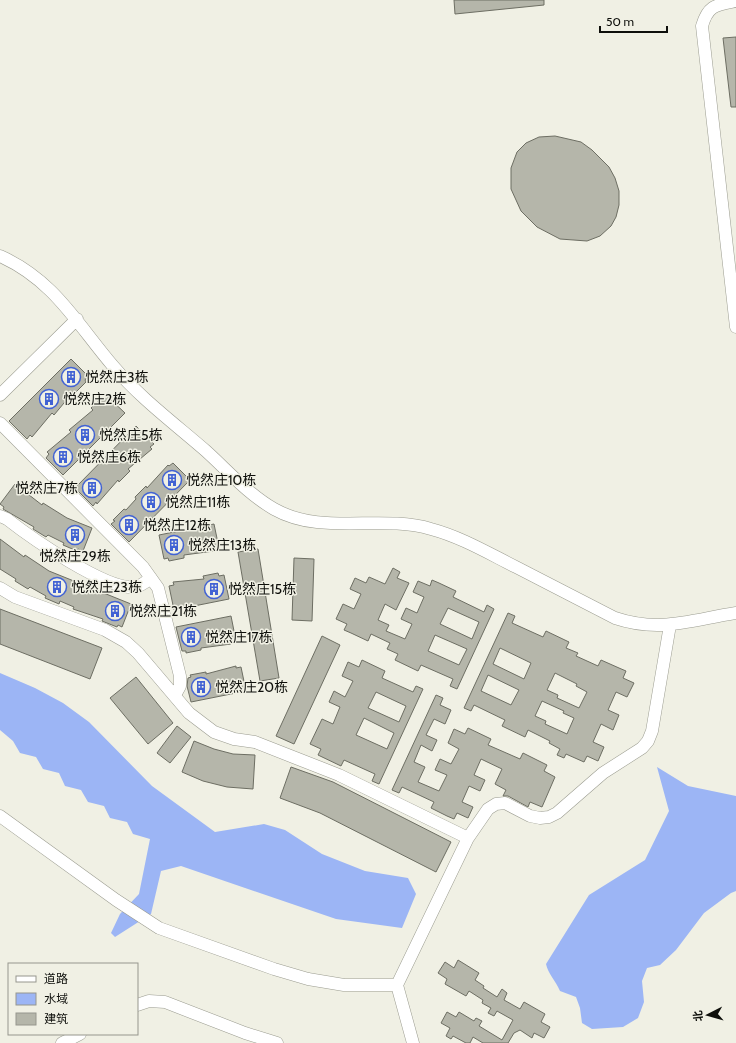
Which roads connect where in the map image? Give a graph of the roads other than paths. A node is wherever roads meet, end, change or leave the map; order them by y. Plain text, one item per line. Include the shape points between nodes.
1 (736, 1) edge
2 (0, 256) edge
3 (77, 319) junction
4 (736, 327) edge
5 (0, 395) edge
6 (0, 423) edge
7 (0, 516) edge
8 (151, 578) junction
9 (0, 588) edge
10 (736, 613) edge
11 (670, 625) junction
12 (175, 695) junction
13 (0, 816) edge
14 (468, 838) junction
15 (397, 985) junction
16 (138, 1006) edge
17 (78, 1035) edge
18 (62, 1043) edge
19 (277, 1043) edge
20 (413, 1043) edge

1 - 4 street via 718,4 706,13 702,26
2 - 3 street via 31,274 64,302
3 - 5 street
3 - 11 street via 133,386 234,478 275,510 299,519 321,523 406,524 430,528 480,548 614,618 634,625
6 - 8 street via 143,566
7 - 8 street via 55,554 108,580 126,587 135,587
8 - 12 street via 158,588 180,676 180,686
9 - 12 street via 15,597 119,637 138,653
10 - 11 street
11 - 14 street via 652,731 645,745 604,773 557,813 540,818 530,816 505,803 496,804 488,809
12 - 14 street via 197,720 214,732 234,739 255,742 339,775
13 - 15 street via 159,928 308,979 344,984
14 - 15 street
15 - 20 street
16 - 19 street via 149,1001 165,1002 245,1034
17 - 18 street

